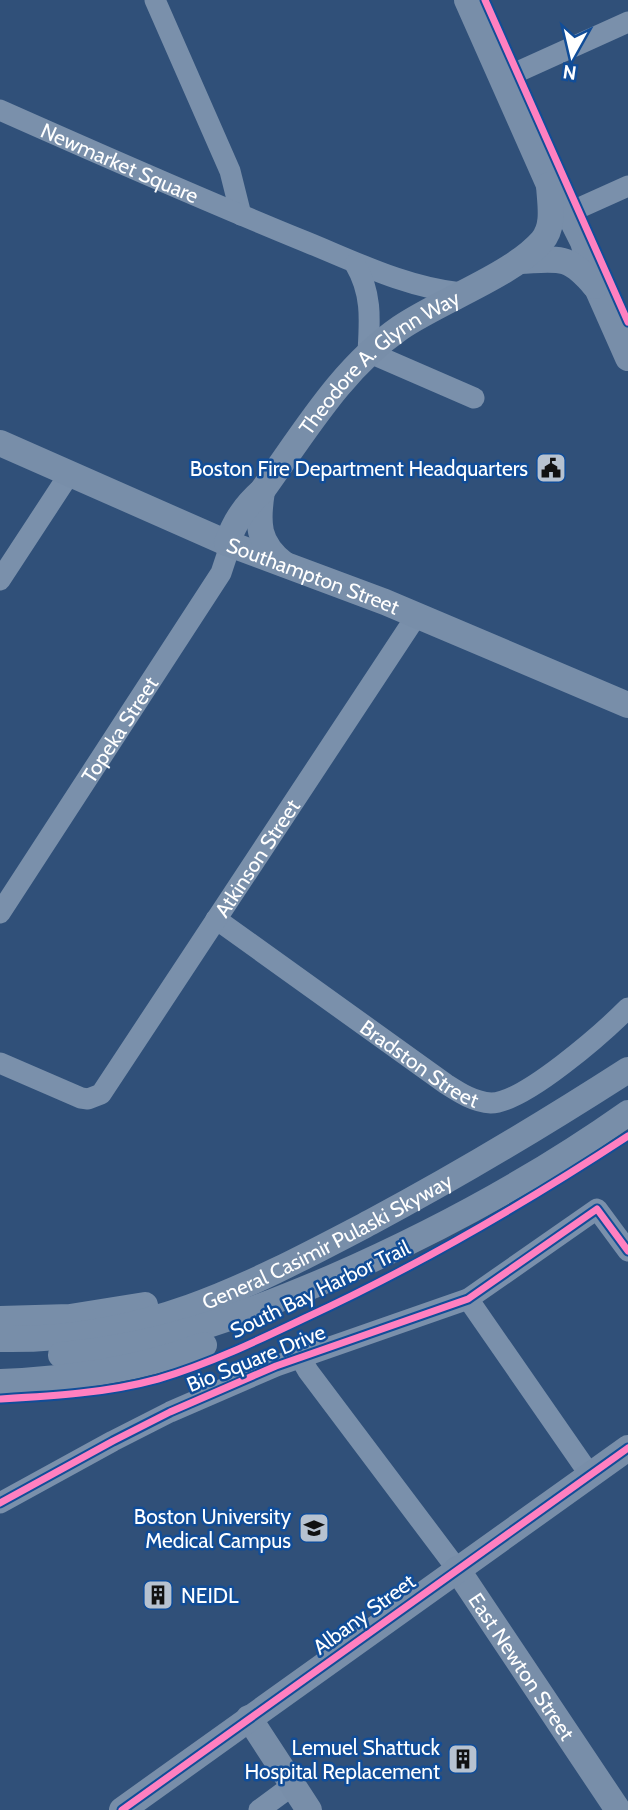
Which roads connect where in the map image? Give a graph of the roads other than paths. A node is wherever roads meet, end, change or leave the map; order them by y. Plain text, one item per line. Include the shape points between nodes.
1 (155, 0) edge
2 (467, 0) edge
3 (628, 22) edge
4 (502, 79) junction
5 (0, 110) edge
6 (549, 185) junction
7 (628, 186) edge
8 (568, 214) junction
9 (241, 215) junction
10 (520, 261) junction
11 (355, 264) junction
12 (597, 288) junction
13 (461, 293) junction
14 (621, 323) edge
15 (368, 352) junction
16 (628, 358) edge
17 (474, 398) dead end
18 (0, 443) edge
19 (70, 473) junction
20 (262, 491) junction
21 (227, 543) junction
22 (289, 567) junction
23 (0, 580) edge
24 (417, 615) junction
25 (628, 705) edge
26 (0, 913) edge
27 (216, 919) junction
28 (628, 1008) edge
29 (0, 1063) edge
30 (628, 1070) edge
31 (628, 1112) edge
32 (628, 1251) edge
33 (349, 1269) junction
34 (268, 1275) junction
35 (468, 1299) junction
36 (0, 1319) edge
37 (0, 1339) edge
38 (0, 1357) edge
39 (300, 1357) junction
40 (0, 1382) edge
41 (628, 1448) edge
42 (590, 1475) junction
43 (0, 1503) edge
44 (457, 1569) junction
45 (249, 1718) junction
46 (293, 1785) junction
47 (122, 1810) edge
48 (260, 1810) edge
49 (309, 1810) edge
50 (618, 1810) edge

1 - 9 street, Newmarket Square via 230,171
2 - 4 main road
3 - 4 street
4 - 6 main road
5 - 9 street, Newmarket Square
6 - 8 main road
6 - 10 main road via 549,231
7 - 8 street
8 - 12 main road via 586,250
9 - 11 street, Newmarket Square
10 - 12 main road via 564,260
10 - 13 main road, Theodore A. Glynn Way
11 - 13 street, Newmarket Square via 416,285
11 - 15 street via 368,292
12 - 14 main road
13 - 15 main road, Theodore A. Glynn Way
14 - 16 main road
15 - 17 street
15 - 20 main road, Theodore A. Glynn Way
18 - 19 main road, Southampton Street
19 - 21 main road, Southampton Street
19 - 23 street
20 - 21 main road, Theodore A. Glynn Way via 239,514
20 - 22 main road via 259,520 264,544
21 - 22 main road, Southampton Street
21 - 26 street, Topeka Street via 221,573
22 - 24 main road, Southampton Street
24 - 25 main road, Southampton Street
24 - 27 street, Atkinson Street
27 - 28 street, Bradston Street via 446,1084 478,1101 504,1100 533,1086
27 - 29 street, Atkinson Street via 106,1089 95,1097 81,1098
30 - 34 main road, General Casimir Pulaski Skyway via 443,1182
31 - 33 main road, General Casimir Pulaski Skyway via 486,1200
32 - 35 street, Bio Square Drive via 597,1209
33 - 38 main road, General Casimir Pulaski Skyway via 226,1321 171,1337 72,1354
33 - 40 main road via 285,1309 183,1353 111,1371
34 - 36 main road via 118,1310
34 - 37 main road, General Casimir Pulaski Skyway via 202,1304 141,1323 66,1336
35 - 39 street, Bio Square Drive
35 - 42 street
39 - 43 street, Bio Square Drive via 170,1412
39 - 44 street, East Newton Street
41 - 42 main road, Albany Street
42 - 44 main road, Albany Street
44 - 45 main road, Albany Street
44 - 50 main road, East Newton Street
45 - 46 main road
45 - 47 main road, Albany Street
46 - 48 street
46 - 49 main road

